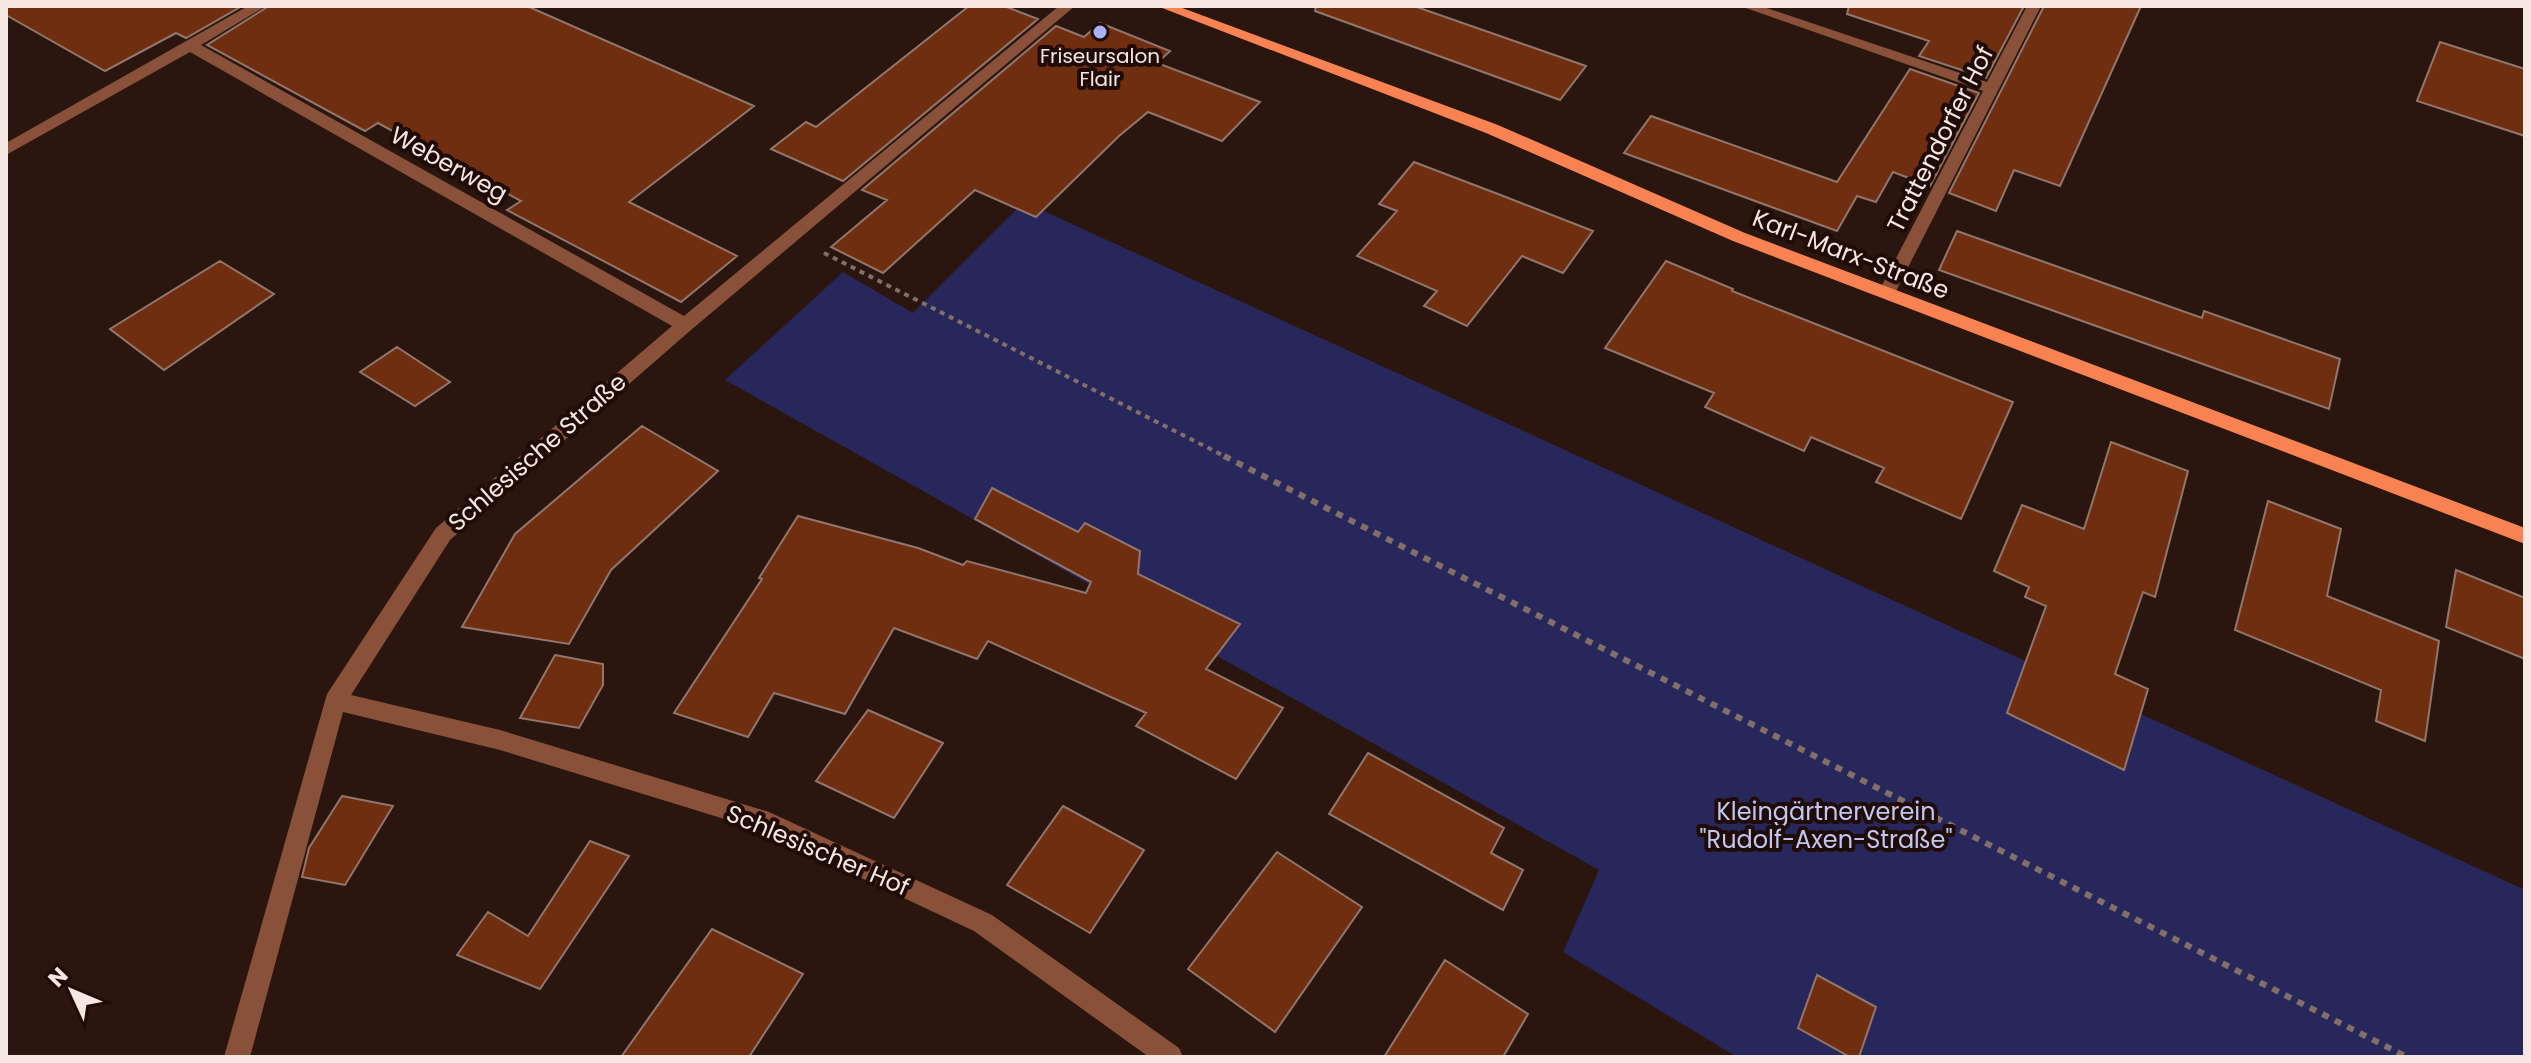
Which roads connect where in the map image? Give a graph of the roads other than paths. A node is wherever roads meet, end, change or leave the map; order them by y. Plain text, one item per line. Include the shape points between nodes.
1 (259, 6) edge
2 (1068, 6) edge
3 (1164, 6) edge
4 (1747, 6) edge
5 (2034, 6) edge
6 (189, 45) junction
7 (1992, 89) junction
8 (6, 150) edge
9 (1887, 293) junction
10 (685, 325) junction
11 (2525, 536) edge
12 (335, 701) junction
13 (237, 1057) edge
14 (1170, 1057) edge

1 - 6 street
2 - 10 street, Schlesische Straße
3 - 9 main road, Karl-Marx-Straße via 1492,129 1739,237
4 - 7 street
5 - 7 street, Trattendorfer Hof
6 - 8 street
6 - 10 street, Weberweg
7 - 9 street, Trattendorfer Hof
9 - 11 main road, Karl-Marx-Straße
10 - 12 street, Schlesische Straße via 443,534
12 - 13 street, Schlesische Straße
12 - 14 street, Schlesischer Hof via 500,740 761,820 983,923

